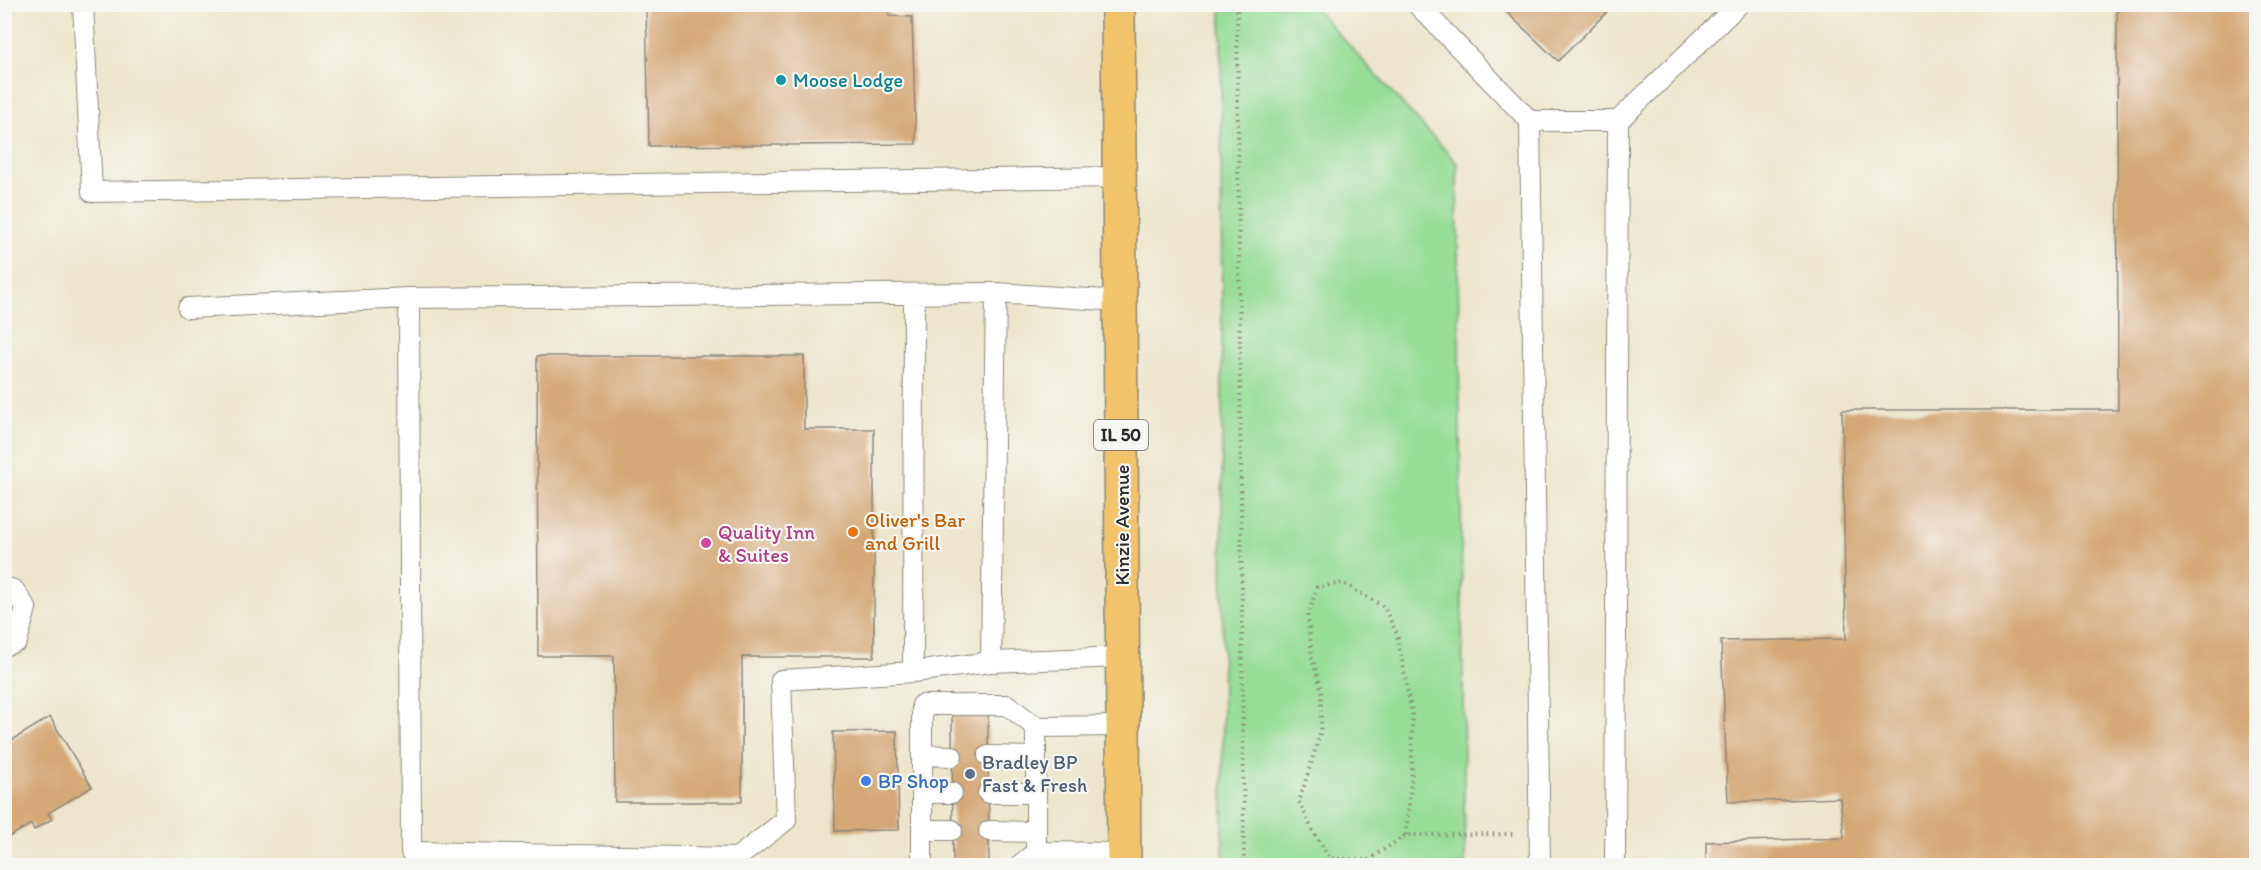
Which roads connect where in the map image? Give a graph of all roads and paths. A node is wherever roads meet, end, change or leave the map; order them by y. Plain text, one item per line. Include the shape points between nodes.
1 (83, 4) edge
2 (1119, 4) edge
3 (1237, 4) edge
4 (1417, 4) edge
5 (1739, 4) edge
6 (1530, 121) junction
7 (1618, 121) junction
8 (1120, 177) junction
9 (996, 293) junction
10 (914, 295) junction
11 (409, 298) junction
12 (1120, 301) junction
13 (188, 308) dead end
14 (4, 587) edge
15 (4, 646) edge
16 (1122, 657) junction
17 (991, 662) junction
18 (913, 672) junction
19 (1123, 726) junction
20 (1036, 727) junction
21 (922, 755) junction
22 (952, 756) dead end
23 (988, 756) dead end
24 (1036, 757) junction
25 (922, 793) junction
26 (952, 793) dead end
27 (988, 793) dead end
28 (1036, 793) junction
29 (922, 830) junction
30 (952, 831) dead end
31 (989, 831) dead end
32 (1036, 832) junction
33 (1540, 833) junction
34 (1406, 836) junction
35 (1036, 852) junction
36 (1124, 859) edge
37 (922, 866) edge
38 (1019, 866) edge
39 (1244, 866) edge
40 (1539, 866) edge
41 (1615, 866) edge

1 - 8 lane via 92,192
2 - 8 main road, Kinzie Avenue / IL 50
3 - 39 path
4 - 6 lane
5 - 7 lane
6 - 7 lane
6 - 33 lane
7 - 41 lane
8 - 12 main road, Kinzie Avenue / IL 50
9 - 10 lane
9 - 12 lane
9 - 17 lane
10 - 11 lane
10 - 18 lane
11 - 13 lane
11 - 18 lane via 411,852 737,858 786,820 781,680
12 - 16 main road, Kinzie Avenue / IL 50
14 - 15 lane via 14,590 26,608 17,641
16 - 17 lane
16 - 19 main road, Kinzie Avenue / IL 50
17 - 18 lane
19 - 20 lane
19 - 36 main road, Kinzie Avenue / IL 50
20 - 21 lane via 1007,705 922,705
20 - 24 lane
21 - 22 lane
21 - 25 lane
23 - 24 lane
24 - 28 lane
25 - 26 lane
25 - 29 lane
27 - 28 lane
28 - 32 lane
29 - 30 lane
29 - 37 lane
31 - 32 lane
32 - 35 lane
33 - 34 path
33 - 40 lane
34 - 34 path via 1368,860 1330,858 1299,802 1321,731 1321,689 1312,658 1308,616 1317,587 1343,583 1384,607 1397,634 1412,714
35 - 36 lane
35 - 38 lane

